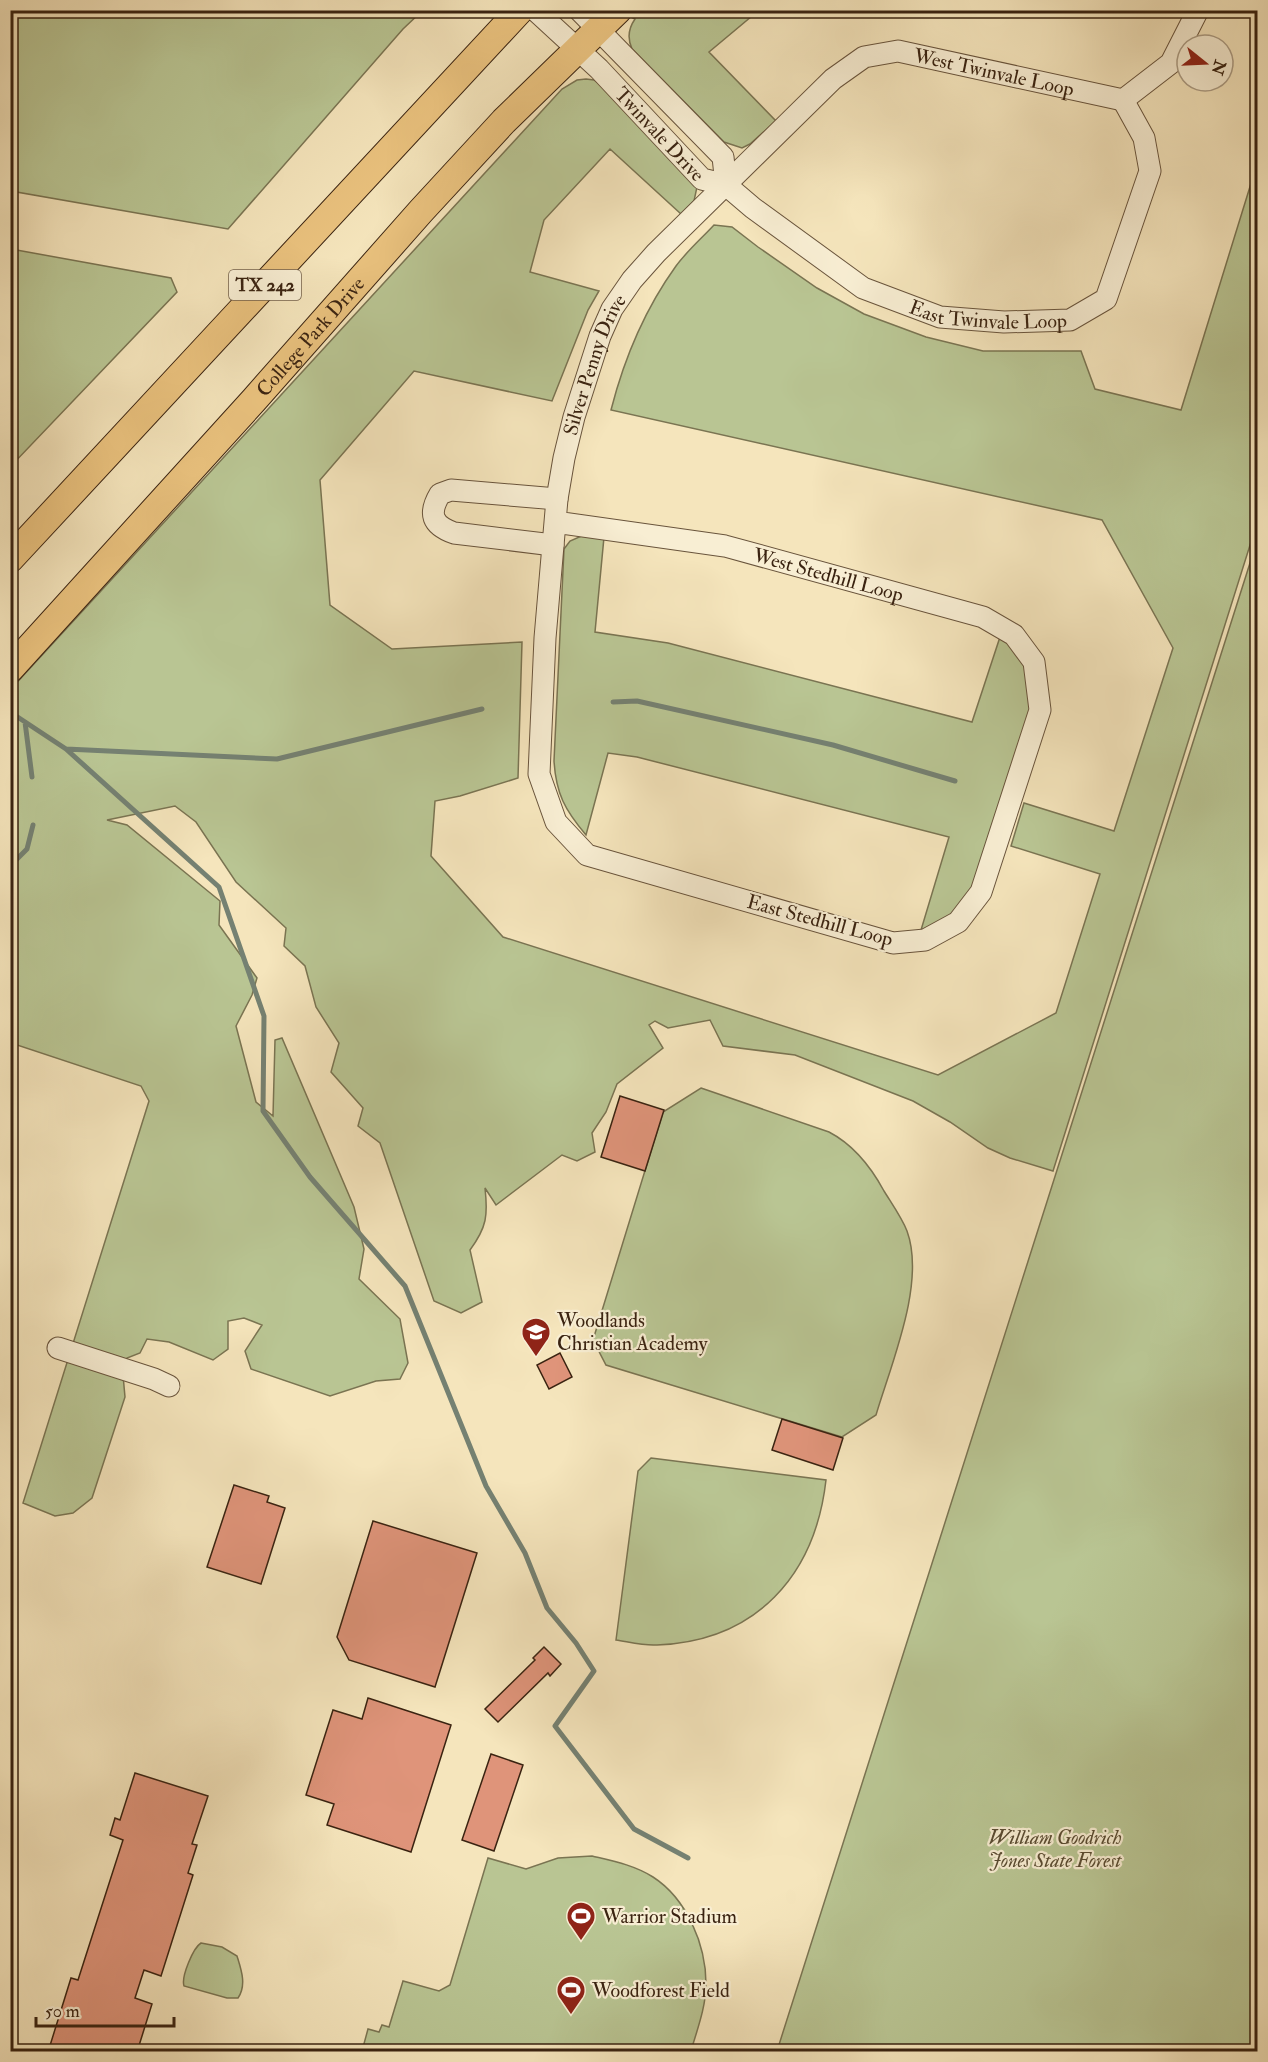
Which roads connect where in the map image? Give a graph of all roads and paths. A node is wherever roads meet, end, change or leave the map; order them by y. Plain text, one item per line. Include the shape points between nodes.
1 (520, 10) edge
2 (535, 10) edge
3 (579, 10) edge
4 (618, 10) edge
5 (1198, 10) edge
6 (598, 30) junction
7 (577, 50) junction
8 (864, 57) joint
9 (1123, 100) junction
10 (726, 185) junction
11 (557, 499) junction
12 (555, 522) junction
13 (553, 545) junction
14 (10, 559) edge
15 (10, 669) edge
16 (1040, 710) joint
17 (539, 774) joint
18 (58, 1348) dead end
19 (169, 1386) dead end

1 - 14 main road, TX 242
2 - 7 street, Twinvale Drive
3 - 6 street, Twinvale Drive
4 - 6 main road, College Park Drive
5 - 9 street via 1171,63
6 - 7 main road, College Park Drive
6 - 10 street, Twinvale Drive via 723,157
7 - 10 street, Twinvale Drive via 702,179
7 - 15 main road, College Park Drive via 421,211
8 - 9 street, West Twinvale Loop via 898,51
8 - 10 street, Silver Penny Drive via 833,79
9 - 10 street, East Twinvale Loop via 1144,138 1150,171 1106,299 1070,320 1004,322 940,316 863,288
10 - 11 street, Silver Penny Drive via 656,253 612,309 574,417
11 - 12 street, Silver Penny Drive
11 - 13 street via 451,490 440,494 433,509 434,519 442,529 454,533
12 - 13 street, Silver Penny Drive
12 - 16 street, West Stedhill Loop via 725,546 983,617 1014,635 1034,662
13 - 17 street, Silver Penny Drive
16 - 17 street, East Stedhill Loop via 981,892 958,922 925,940 893,943 587,855 556,822
18 - 19 street

